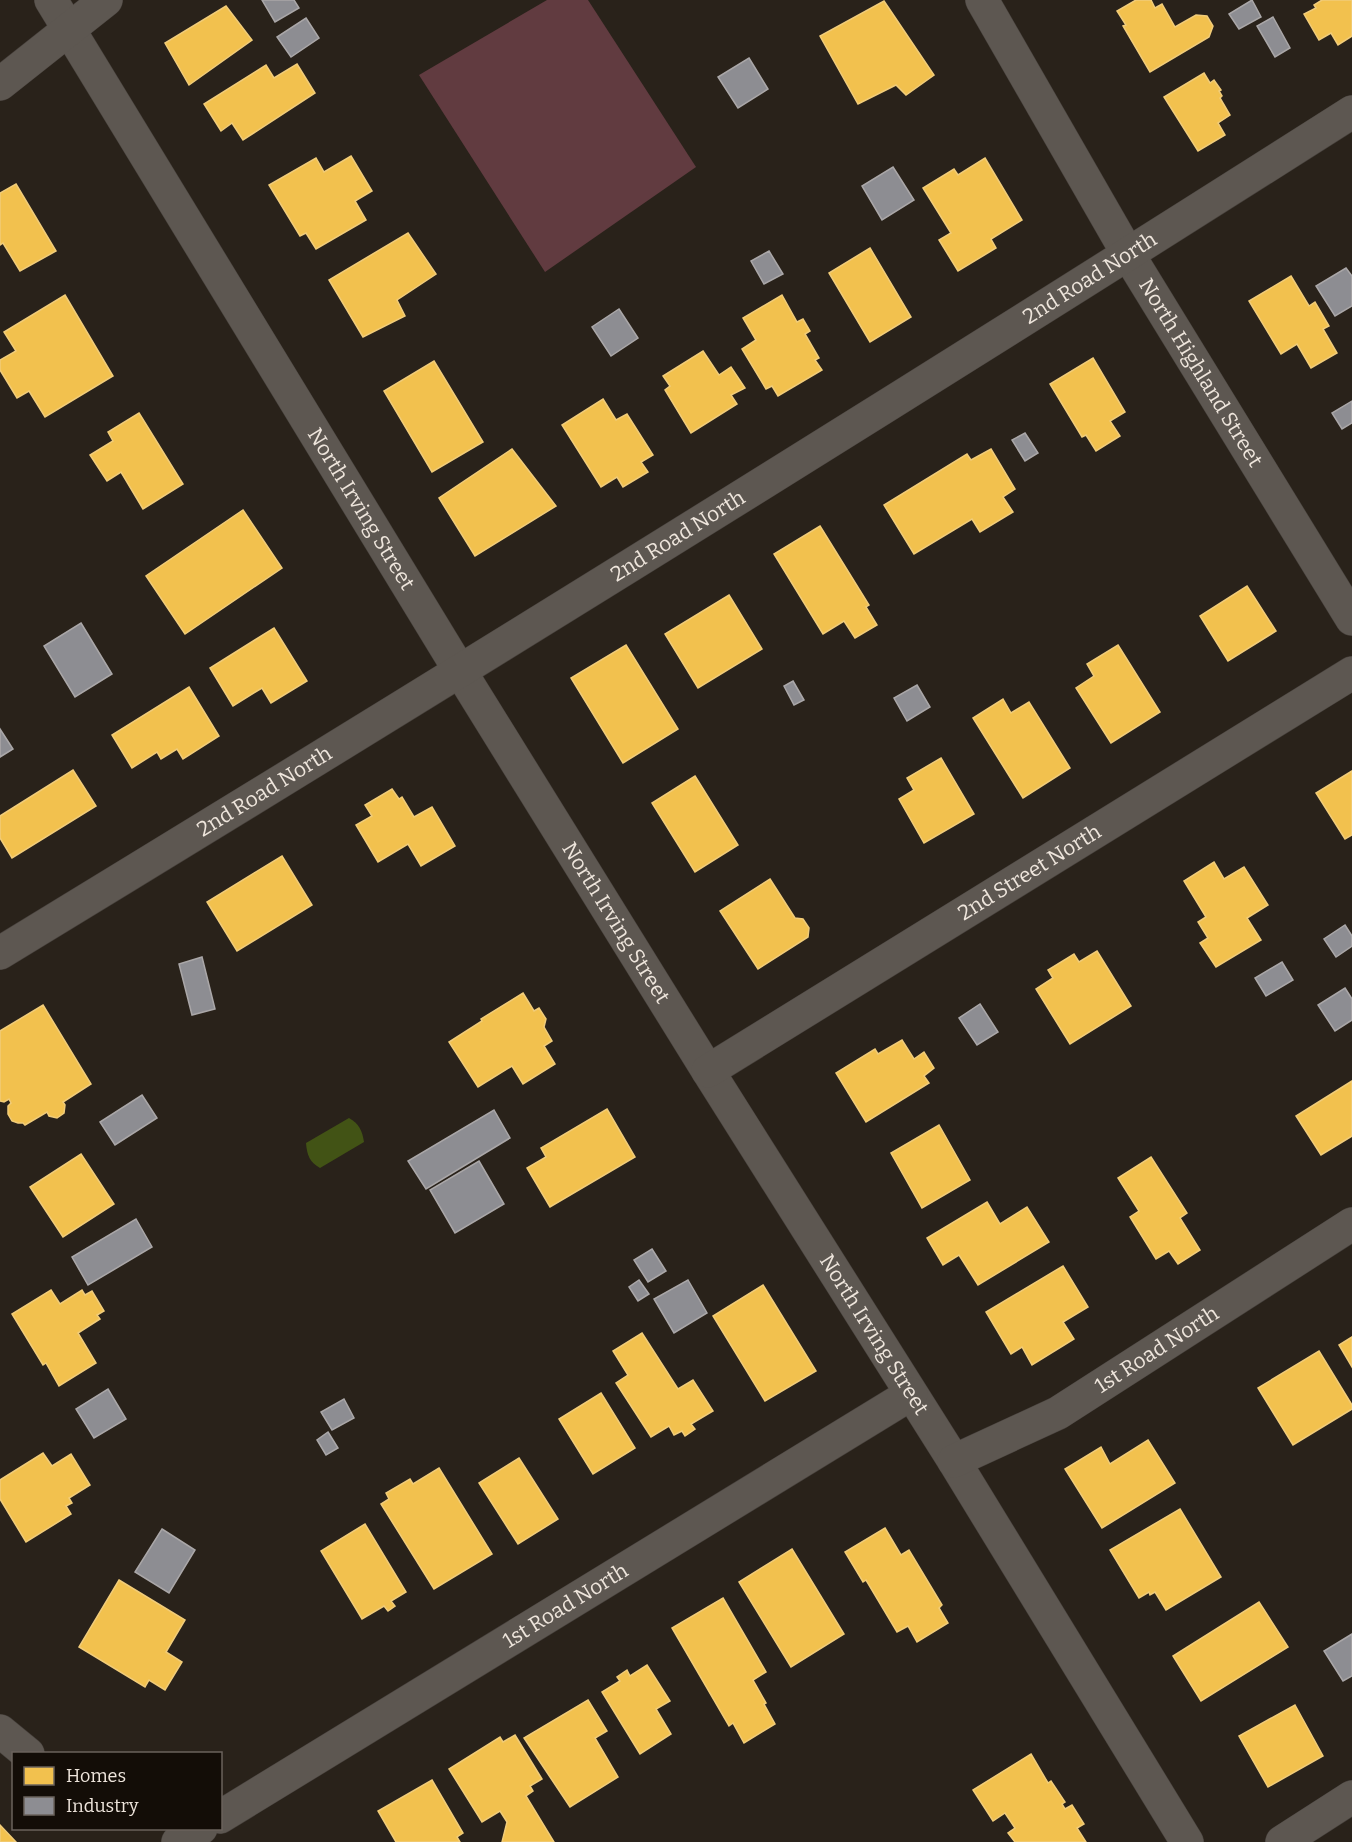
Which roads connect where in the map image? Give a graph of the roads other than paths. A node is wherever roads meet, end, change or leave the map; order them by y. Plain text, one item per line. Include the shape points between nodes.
1 (51, 0) edge
2 (106, 0) edge
3 (982, 0) edge
4 (69, 30) junction
5 (0, 84) edge
6 (1352, 112) edge
7 (1128, 254) junction
8 (1352, 619) edge
9 (460, 671) junction
10 (1352, 673) edge
11 (0, 953) edge
12 (708, 1071) junction
13 (1352, 1224) edge
14 (911, 1394) junction
15 (954, 1461) junction
16 (0, 1731) edge
17 (26, 1752) edge
18 (1352, 1797) edge
19 (222, 1816) edge
20 (162, 1830) edge
21 (198, 1830) edge
22 (178, 1842) edge
23 (1187, 1842) edge
24 (1282, 1842) edge

1 - 4 street, North Irving Street
2 - 4 street
3 - 7 street, North Highland Street
4 - 5 street
4 - 9 street, North Irving Street
6 - 7 street, 2nd Road North
7 - 8 street, North Highland Street
7 - 9 street, 2nd Road North
9 - 11 street, 2nd Road North
9 - 12 street, North Irving Street
10 - 12 street, 2nd Street North
12 - 14 street, North Irving Street
13 - 15 street, 1st Road North via 1058,1413
14 - 15 street, North Irving Street
14 - 19 street, 1st Road North
15 - 23 street, North Irving Street
16 - 17 street
18 - 24 street
20 - 22 street
21 - 22 street

